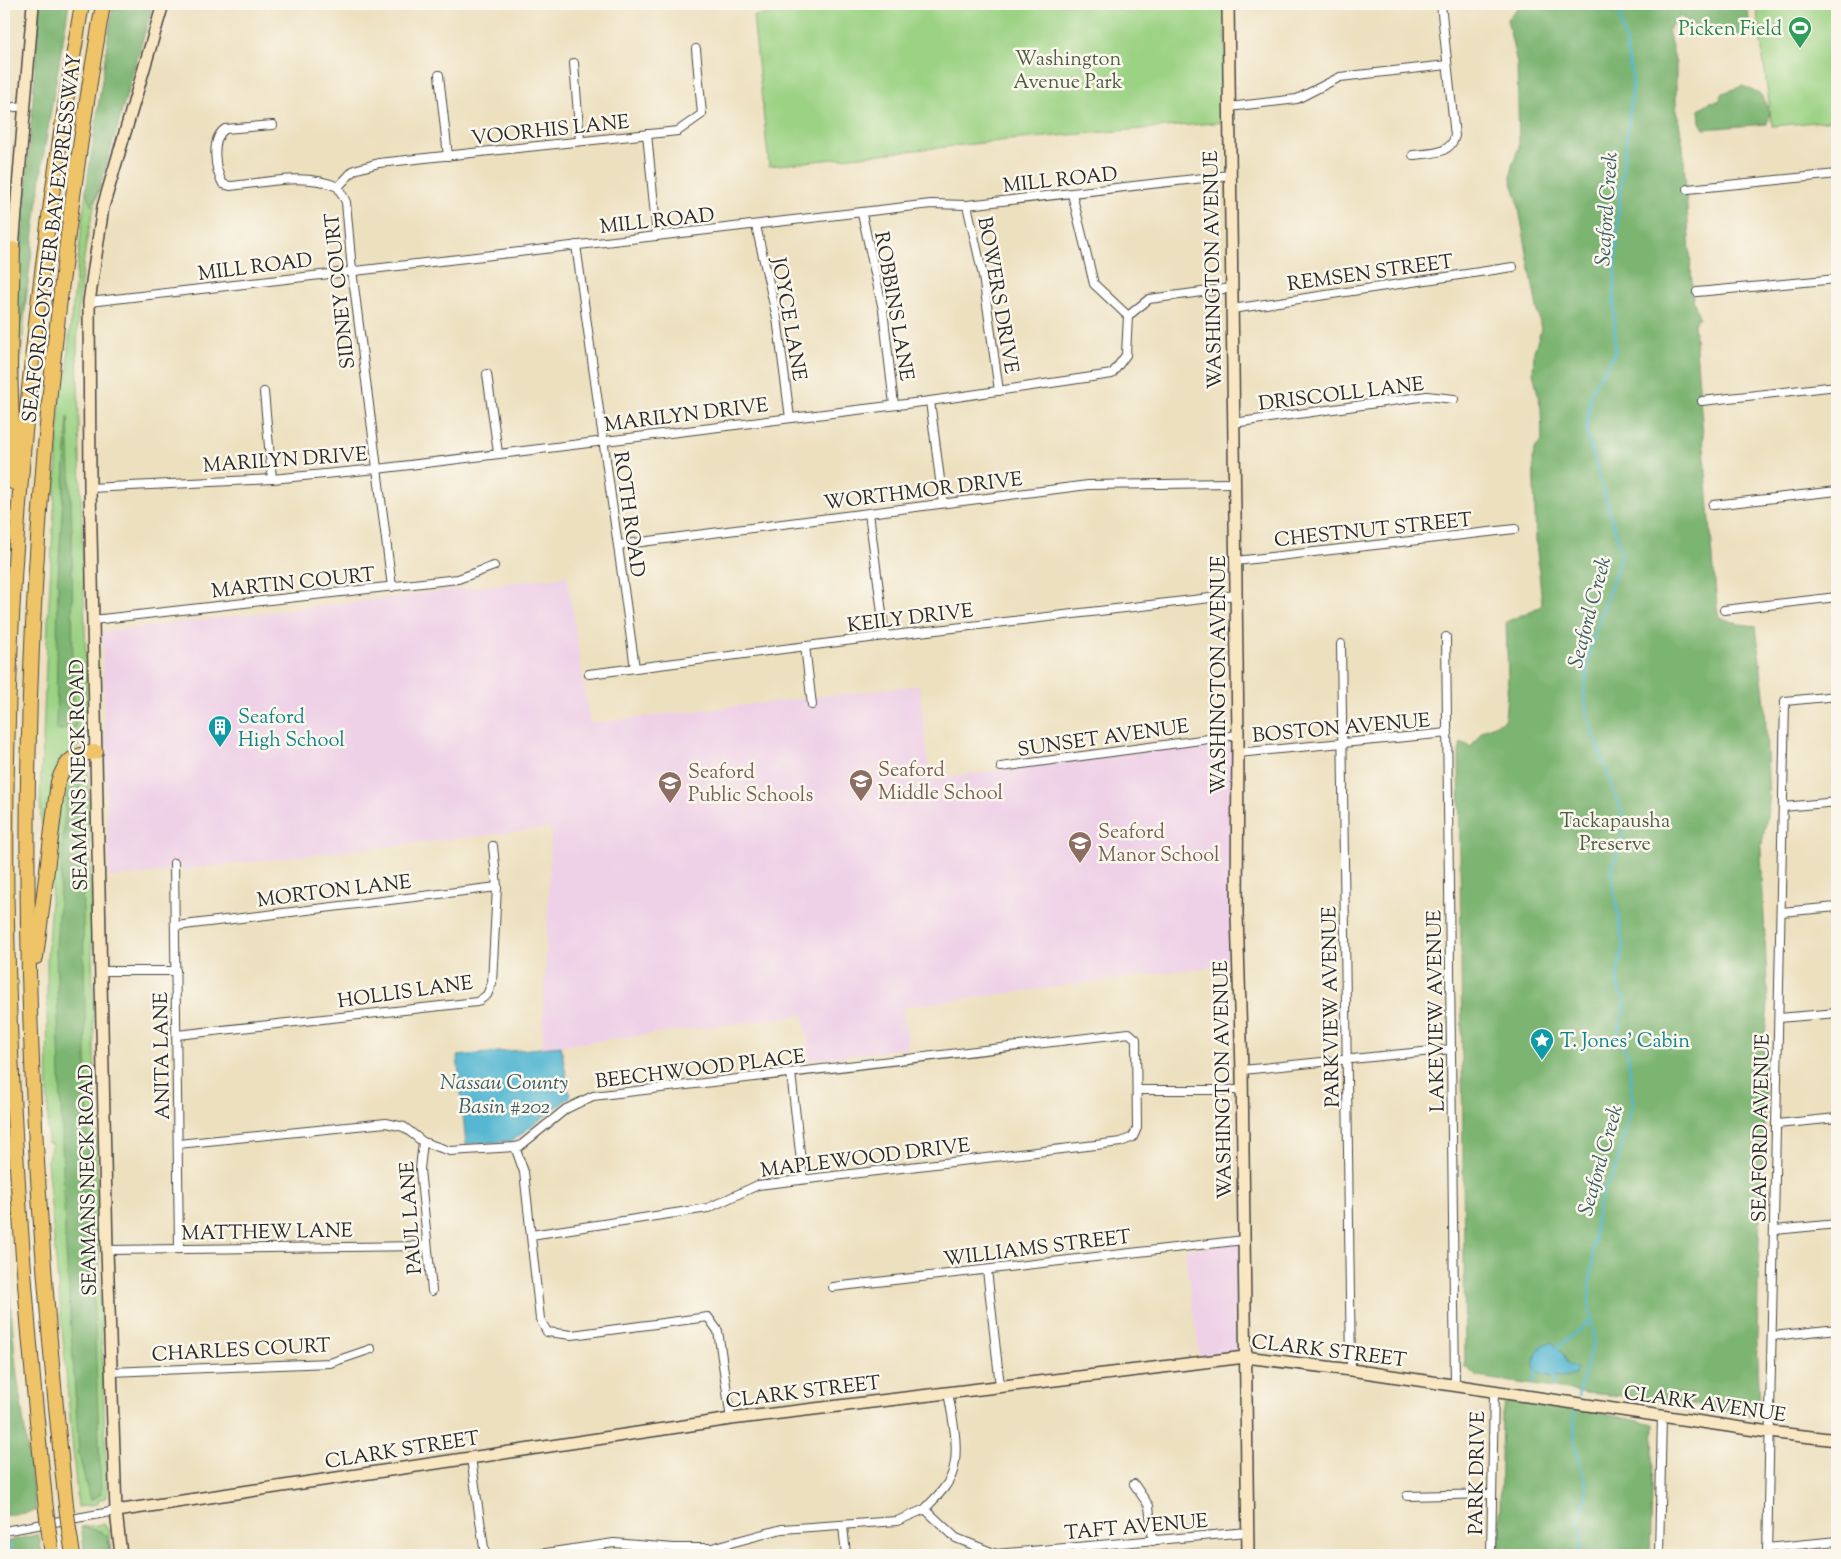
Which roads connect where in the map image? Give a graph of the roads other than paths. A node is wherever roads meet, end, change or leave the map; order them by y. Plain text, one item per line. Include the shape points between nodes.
1 (33, 4) edge
2 (82, 4) edge
3 (103, 4) edge
4 (163, 4) edge
5 (1228, 4) edge
6 (1441, 4) edge
7 (696, 49) dead end
8 (574, 63) dead end
9 (1448, 65) junction
10 (439, 75) dead end
11 (26, 106) junction
12 (1229, 107) junction
13 (4, 108) edge
14 (274, 125) dead end
15 (647, 134) junction
16 (580, 141) junction
17 (1413, 155) dead end
18 (448, 156) junction
19 (1230, 174) junction
20 (1837, 174) edge
21 (338, 187) junction
22 (1688, 189) dead end
23 (1072, 194) junction
24 (967, 205) junction
25 (862, 214) junction
26 (756, 226) junction
27 (658, 236) junction
28 (576, 245) junction
29 (8, 249) edge
30 (1514, 267) dead end
31 (352, 270) junction
32 (1837, 279) edge
33 (1232, 288) junction
34 (1697, 292) dead end
35 (88, 302) junction
36 (1232, 309) junction
37 (1128, 316) junction
38 (487, 374) dead end
39 (1837, 386) edge
40 (999, 391) junction
41 (264, 392) dead end
42 (1454, 399) dead end
43 (930, 401) junction
44 (1702, 401) dead end
45 (894, 405) junction
46 (790, 418) junction
47 (1233, 423) junction
48 (603, 441) junction
49 (498, 454) junction
50 (377, 469) junction
51 (272, 478) junction
52 (1234, 483) junction
53 (90, 488) junction
54 (1837, 491) edge
55 (943, 503) junction
56 (1713, 505) dead end
57 (869, 513) junction
58 (1515, 529) dead end
59 (618, 545) junction
60 (1236, 561) junction
61 (494, 566) dead end
62 (392, 587) junction
63 (15, 590) junction
64 (1236, 595) junction
65 (1837, 598) edge
66 (1724, 610) dead end
67 (93, 620) junction
68 (885, 636) junction
69 (1446, 637) dead end
70 (1341, 644) dead end
71 (804, 646) junction
72 (635, 668) junction
73 (589, 674) dead end
74 (1837, 696) edge
75 (812, 705) dead end
76 (1448, 733) junction
77 (1238, 735) junction
78 (1343, 743) junction
79 (96, 752) junction
80 (1237, 753) junction
81 (1002, 767) dead end
82 (1837, 802) edge
83 (1783, 807) junction
84 (493, 846) dead end
85 (174, 863) dead end
86 (497, 887) junction
87 (1837, 907) edge
88 (1781, 912) junction
89 (176, 926) junction
90 (102, 971) junction
91 (176, 971) junction
92 (30, 1008) junction
93 (1837, 1013) edge
94 (1779, 1018) junction
95 (177, 1035) junction
96 (1452, 1049) junction
97 (1347, 1059) junction
98 (1242, 1070) junction
99 (791, 1072) junction
100 (1137, 1090) junction
101 (1241, 1090) junction
102 (1837, 1118) edge
103 (1777, 1124) junction
104 (423, 1142) junction
105 (178, 1144) junction
106 (515, 1147) junction
107 (803, 1179) junction
108 (1837, 1224) edge
109 (1775, 1230) junction
110 (531, 1235) junction
111 (1244, 1240) junction
112 (426, 1246) junction
113 (179, 1249) junction
114 (107, 1250) junction
115 (987, 1270) junction
116 (833, 1287) dead end
117 (432, 1291) dead end
118 (1837, 1329) edge
119 (1773, 1336) junction
120 (371, 1349) dead end
121 (1245, 1357) junction
122 (1351, 1370) junction
123 (110, 1372) junction
124 (1455, 1385) junction
125 (1000, 1386) junction
126 (1494, 1391) junction
127 (948, 1392) junction
128 (1567, 1402) joint
129 (1662, 1416) junction
130 (731, 1419) junction
131 (1769, 1432) junction
132 (1837, 1436) edge
133 (1824, 1437) junction
134 (1837, 1440) edge
135 (471, 1458) junction
136 (1134, 1484) dead end
137 (1492, 1494) junction
138 (1407, 1496) dead end
139 (925, 1509) junction
140 (116, 1512) junction
141 (843, 1526) junction
142 (47, 1528) junction
143 (4, 1531) edge
144 (1248, 1532) junction
145 (1153, 1541) junction
146 (1837, 1541) edge
147 (1767, 1552) edge
148 (52, 1555) edge
149 (73, 1555) edge
150 (121, 1555) edge
151 (485, 1555) edge
152 (532, 1555) edge
153 (846, 1555) edge
154 (1248, 1555) edge
155 (1491, 1555) edge
156 (1659, 1555) edge

1 - 11 street
2 - 63 highway, SEAFORD-OYSTER BAY EXPRESSWAY via 44,263 26,429
3 - 92 highway, SEAFORD-OYSTER BAY EXPRESSWAY via 64,265 41,504 29,756
4 - 35 street, SEAMANS NECK ROAD via 103,207
5 - 12 street, WASHINGTON AVENUE
6 - 9 street
7 - 15 street, VOORHIS LANE via 702,114 678,131
8 - 16 street
9 - 12 street via 1340,77 1297,99
9 - 17 street via 1456,128 1453,143 1442,152
10 - 18 street
11 - 13 street
11 - 29 street
12 - 19 street, WASHINGTON AVENUE
14 - 21 street, SIDNEY COURT via 224,130 218,134 215,140 218,175 223,184 306,179 326,181
15 - 16 street, VOORHIS LANE
15 - 27 street
16 - 18 street, VOORHIS LANE
18 - 21 street, VOORHIS LANE via 379,163 354,170
19 - 23 street, MILL ROAD
19 - 33 street, WASHINGTON AVENUE
20 - 22 street
21 - 31 street, SIDNEY COURT via 346,202
23 - 24 street, MILL ROAD
23 - 37 street via 1094,284
24 - 25 street, MILL ROAD via 931,204
24 - 40 street, BOWERS DRIVE via 983,276
25 - 26 street, MILL ROAD
25 - 45 street, ROBBINS LANE via 883,310
26 - 27 street, MILL ROAD
26 - 46 street, JOYCE LANE via 777,318
27 - 28 street, MILL ROAD
28 - 31 street, MILL ROAD
28 - 48 street, ROTH ROAD
29 - 63 highway
30 - 36 street, REMSEN STREET
31 - 35 street, MILL ROAD
31 - 50 street, SIDNEY COURT
32 - 34 street
33 - 36 street, WASHINGTON AVENUE
33 - 37 street via 1149,299
35 - 53 street, SEAMANS NECK ROAD
36 - 47 street, WASHINGTON AVENUE
37 - 40 street, MARILYN DRIVE via 1126,356 1112,374
38 - 49 street
39 - 44 street
40 - 43 street, MARILYN DRIVE
41 - 51 street
42 - 47 street, DRISCOLL LANE via 1427,396
43 - 45 street, MARILYN DRIVE
43 - 55 street
45 - 46 street, MARILYN DRIVE
46 - 48 street, MARILYN DRIVE
47 - 52 street, WASHINGTON AVENUE
48 - 49 street, MARILYN DRIVE
48 - 59 street, ROTH ROAD
49 - 50 street, MARILYN DRIVE
50 - 51 street, MARILYN DRIVE
50 - 62 street, SIDNEY COURT
51 - 53 street, MARILYN DRIVE
52 - 55 street, WORTHMOR DRIVE via 1088,485
52 - 60 street, WASHINGTON AVENUE
53 - 67 street, SEAMANS NECK ROAD
54 - 56 street
55 - 57 street, WORTHMOR DRIVE
57 - 59 street, WORTHMOR DRIVE
57 - 68 street
58 - 60 street, CHESTNUT STREET
59 - 72 street, ROTH ROAD
60 - 64 street, WASHINGTON AVENUE
61 - 62 street, MARTIN COURT via 458,579
62 - 67 street, MARTIN COURT
63 - 142 highway, SEAFORD-OYSTER BAY EXPRESSWAY, bridge via 7,838 9,1009 19,1231
64 - 68 street, KEILY DRIVE
64 - 77 street, WASHINGTON AVENUE
65 - 66 street
67 - 79 street, SEAMANS NECK ROAD
68 - 71 street, KEILY DRIVE
69 - 76 street, LAKEVIEW AVENUE
70 - 78 street, PARKVIEW AVENUE
71 - 72 street, KEILY DRIVE
71 - 75 street
72 - 73 street, KEILY DRIVE
74 - 83 street, SEAFORD AVENUE via 1786,701
76 - 78 street, BOSTON AVENUE
76 - 96 street, LAKEVIEW AVENUE
77 - 80 street, WASHINGTON AVENUE
77 - 81 street, SUNSET AVENUE
78 - 80 street, BOSTON AVENUE
78 - 97 street, PARKVIEW AVENUE
79 - 90 street, SEAMANS NECK ROAD
79 - 92 highway via 72,757 58,782
80 - 98 street, WASHINGTON AVENUE
82 - 83 street
83 - 88 street, SEAFORD AVENUE
84 - 86 street, HOLLIS LANE
85 - 89 street, ANITA LANE
86 - 89 street, MORTON LANE
86 - 95 street, HOLLIS LANE via 492,983 487,995 477,1002
87 - 88 street
88 - 94 street, SEAFORD AVENUE
89 - 91 street, ANITA LANE
90 - 91 street
90 - 114 street, SEAMANS NECK ROAD
91 - 95 street, ANITA LANE
92 - 149 highway, SEAFORD-OYSTER BAY EXPRESSWAY, bridge via 42,1259
93 - 94 street
94 - 103 street, SEAFORD AVENUE
95 - 105 street, ANITA LANE
96 - 97 street
96 - 124 street, LAKEVIEW AVENUE
97 - 98 street
97 - 122 street, PARKVIEW AVENUE
98 - 101 street, WASHINGTON AVENUE
99 - 100 street, BEECHWOOD PLACE via 1130,1033 1136,1039
99 - 106 street, BEECHWOOD PLACE via 593,1096 566,1108
99 - 107 street
100 - 101 street
100 - 107 street, MAPLEWOOD DRIVE via 1137,1123 1133,1137 1121,1142
101 - 111 street, WASHINGTON AVENUE
102 - 103 street
103 - 109 street, SEAFORD AVENUE
104 - 105 street via 404,1127 386,1123
104 - 106 street via 450,1151
104 - 112 street, PAUL LANE via 420,1169
105 - 113 street, ANITA LANE
106 - 110 street via 524,1172
107 - 110 street, MAPLEWOOD DRIVE via 758,1185 708,1208
108 - 109 street
109 - 119 street, SEAFORD AVENUE
110 - 130 street via 540,1318 547,1332 572,1335 708,1317 718,1331
111 - 115 street, WILLIAMS STREET
111 - 121 street, WASHINGTON AVENUE
112 - 113 street, MATTHEW LANE
112 - 117 street, PAUL LANE
113 - 114 street, MATTHEW LANE
114 - 123 street, SEAMANS NECK ROAD
115 - 116 street, WILLIAMS STREET
115 - 125 street
118 - 119 street
119 - 131 street, SEAFORD AVENUE
120 - 123 street, CHARLES COURT via 330,1363
121 - 122 street, CLARK STREET
121 - 125 street, CLARK STREET
121 - 144 street, WASHINGTON AVENUE
122 - 124 street, CLARK STREET
123 - 140 street, SEAMANS NECK ROAD
124 - 126 street, CLARK STREET
125 - 127 street, CLARK STREET
126 - 128 street, CLARK STREET
126 - 137 street, PARK DRIVE
127 - 130 street, CLARK STREET
127 - 139 street via 956,1440 953,1471
128 - 129 street, CLARK AVENUE
129 - 131 street, CLARK AVENUE
129 - 156 street
130 - 135 street, CLARK STREET
131 - 133 street, CLARK AVENUE
131 - 147 street, SEAFORD AVENUE
132 - 133 street
133 - 134 street, CLARK AVENUE
135 - 140 street, CLARK STREET
135 - 151 street
136 - 145 street via 1149,1506
137 - 138 street
137 - 155 street, PARK DRIVE
139 - 141 street via 897,1521
139 - 145 street, TAFT AVENUE via 956,1538 996,1554
140 - 142 street, CLARK STREET
140 - 150 street, SEAMANS NECK ROAD
141 - 152 street via 782,1529 712,1548 614,1543
141 - 153 street
142 - 143 street, CLARK STREET
142 - 148 highway, SEAFORD-OYSTER BAY EXPRESSWAY
144 - 145 street, TAFT AVENUE
144 - 154 street, WASHINGTON AVENUE
146 - 147 street

